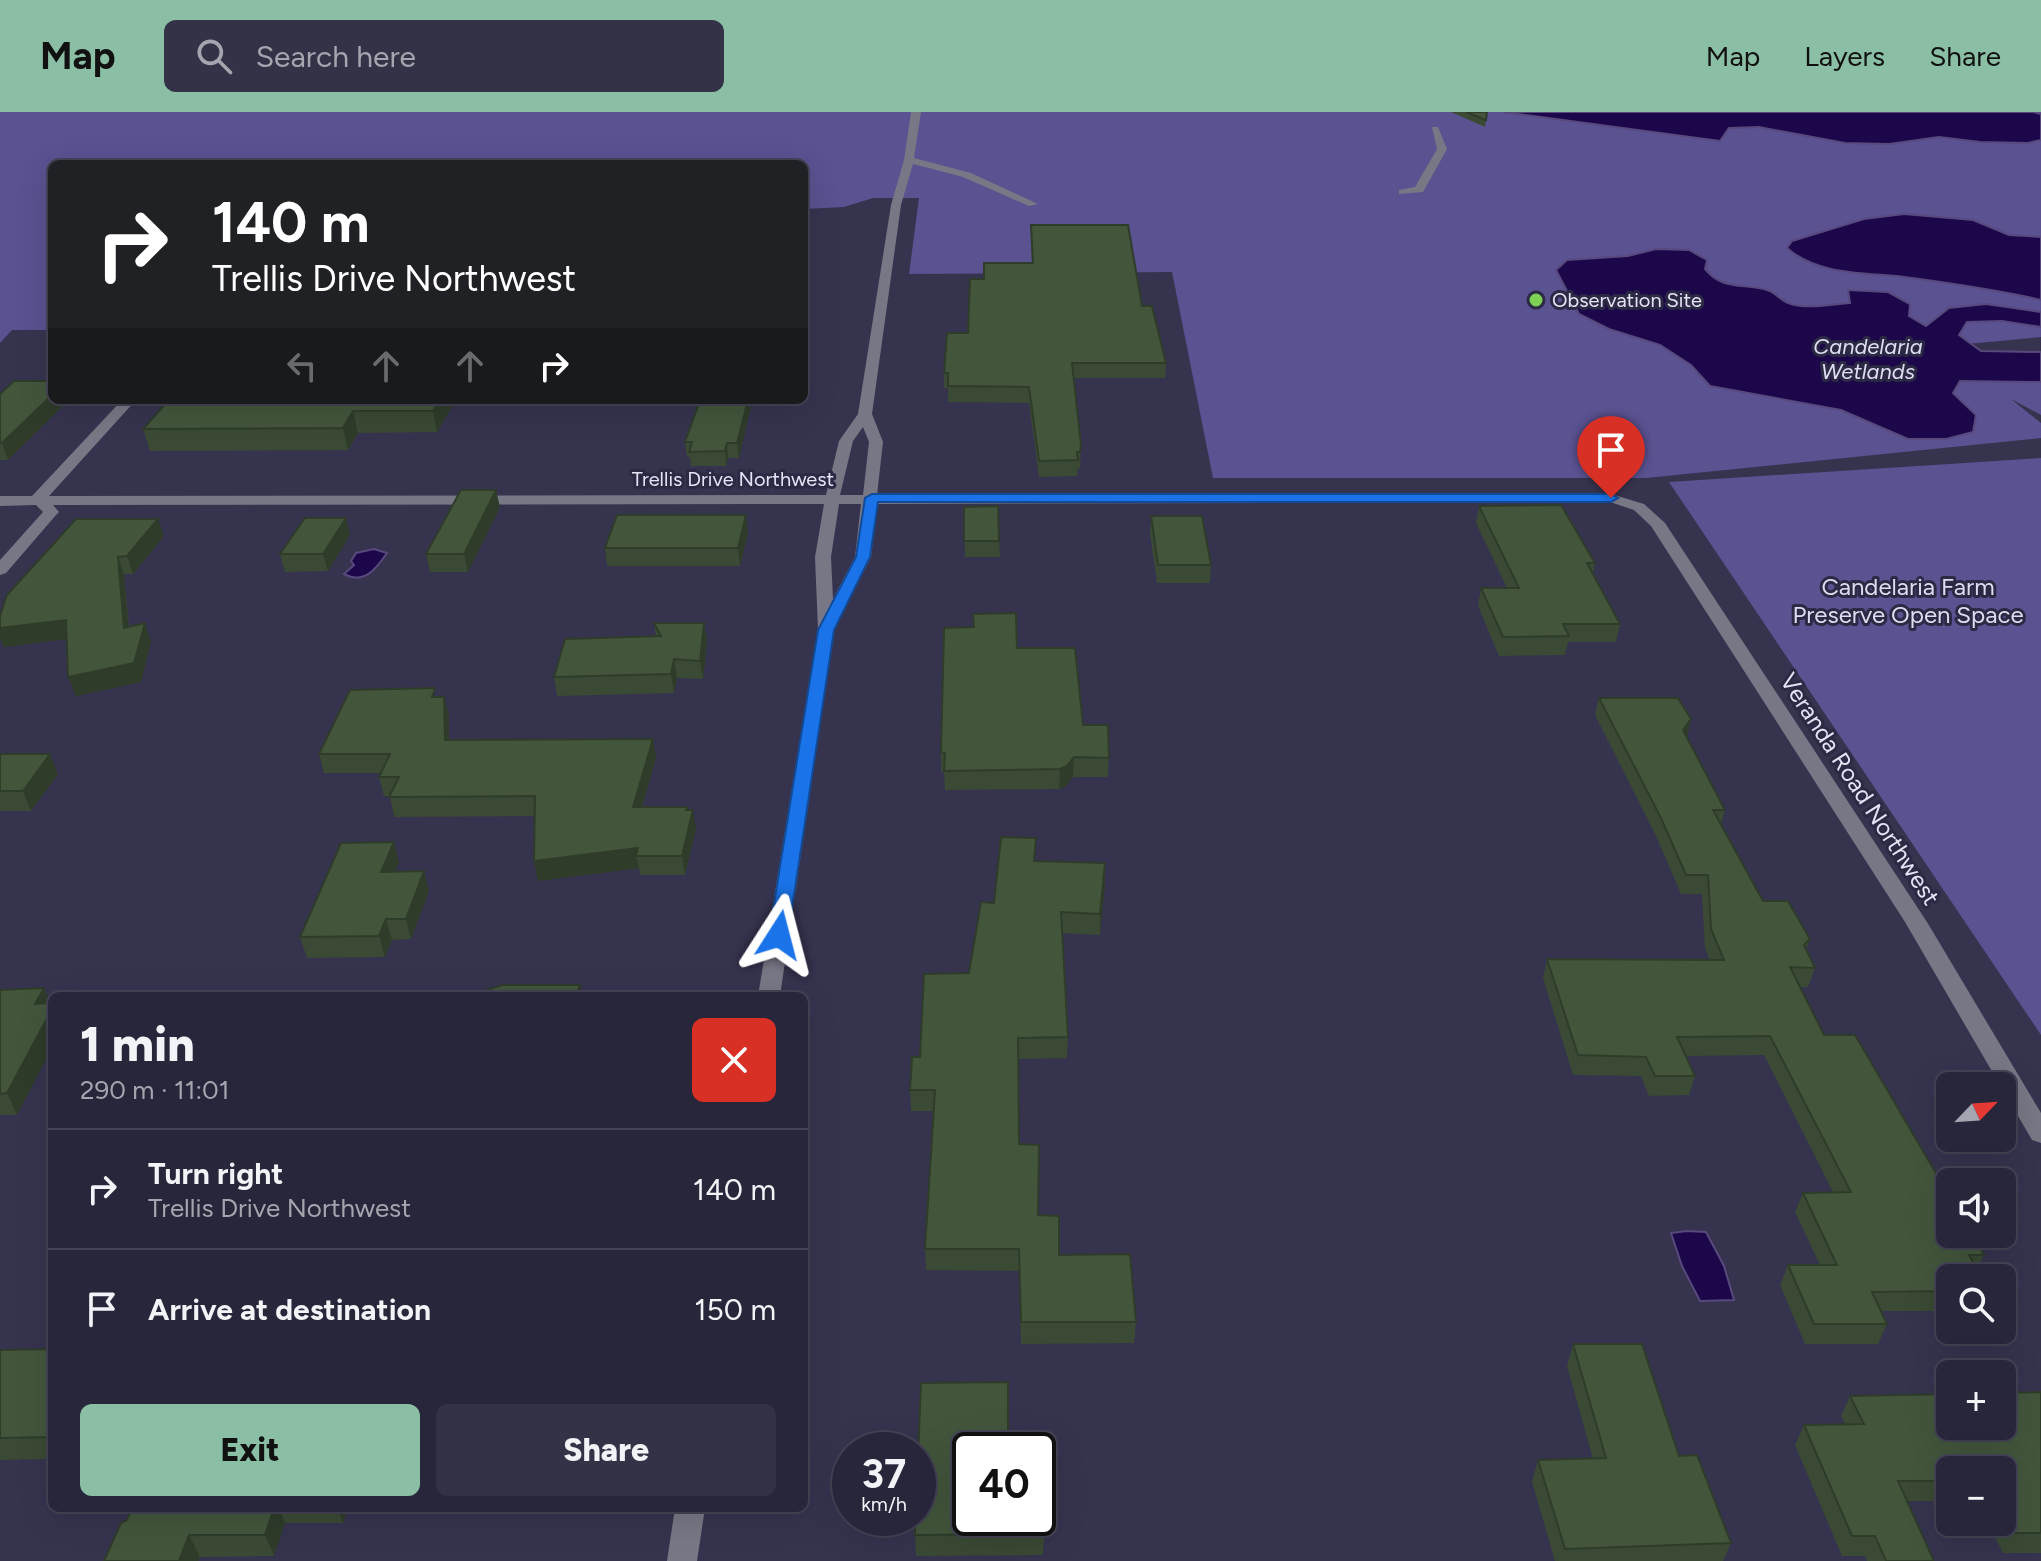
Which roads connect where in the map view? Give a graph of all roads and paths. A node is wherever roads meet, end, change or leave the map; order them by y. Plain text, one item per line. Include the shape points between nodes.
1 (916, 112) edge
2 (1435, 129) dead end
3 (909, 160) junction
4 (1403, 192) dead end
5 (1033, 204) dead end
6 (125, 404) edge
7 (865, 414) junction
8 (872, 498) junction
9 (1611, 498) joint
10 (38, 499) junction
11 (832, 499) junction
12 (0, 501) edge
13 (0, 570) edge
14 (826, 630) junction
15 (770, 992) edge
16 (2041, 1134) edge
17 (689, 1512) edge
18 (682, 1561) edge

1 - 3 street
2 - 4 street via 1442,149 1438,159 1419,190
3 - 5 street via 967,175
3 - 7 street via 896,205
6 - 10 street
7 - 8 street via 876,442
7 - 11 street via 846,441
8 - 9 street, Trellis Drive Northwest
8 - 11 street, Trellis Drive Northwest
8 - 14 street via 863,557
9 - 16 street, Veranda Road Northwest via 1639,507 1657,523 1916,922
10 - 11 street, Trellis Drive Northwest
10 - 12 street, Trellis Drive Northwest
10 - 13 street via 51,512
11 - 14 street via 823,557
14 - 15 street
17 - 18 street

